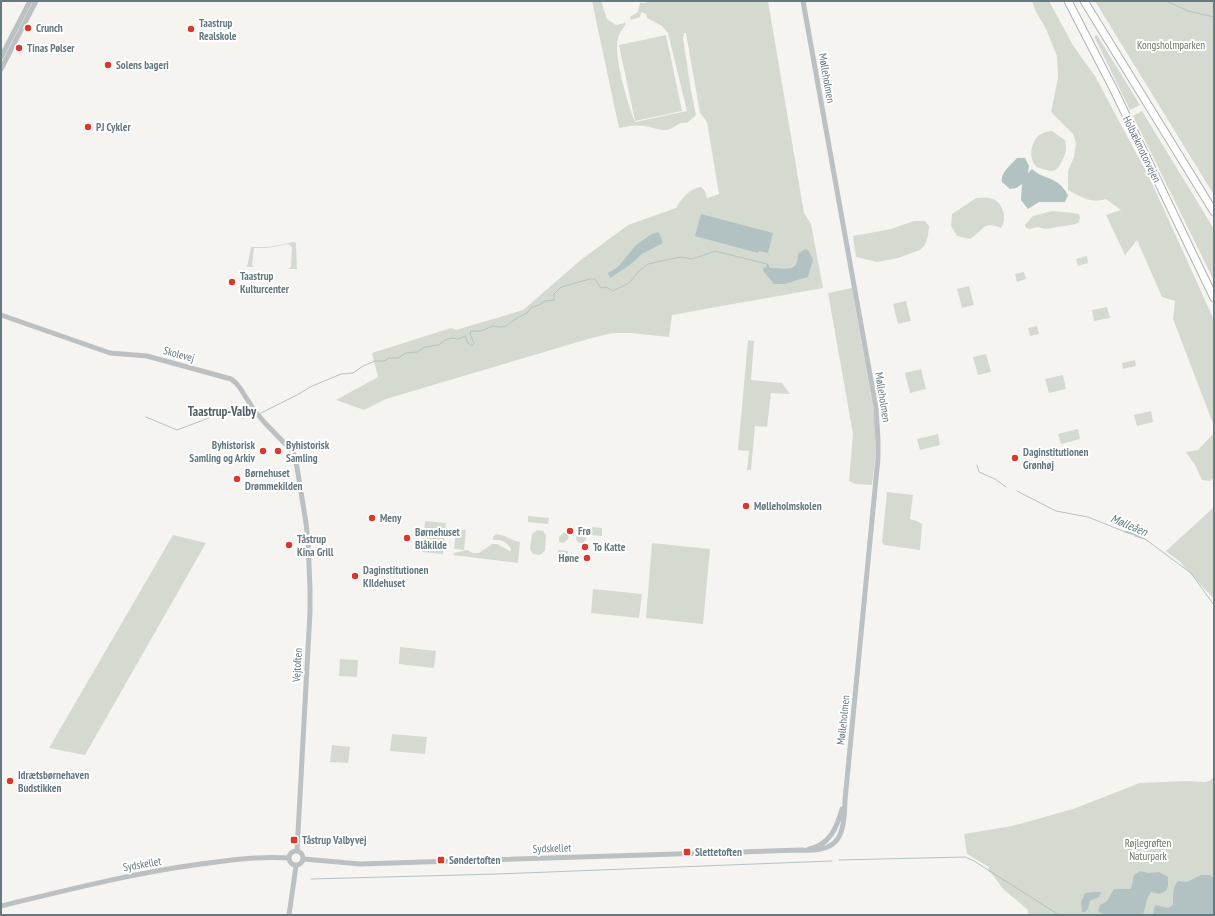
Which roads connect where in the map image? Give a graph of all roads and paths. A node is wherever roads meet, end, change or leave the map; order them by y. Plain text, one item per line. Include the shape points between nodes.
1 (30, 1) edge
2 (36, 1) edge
3 (803, 1) edge
4 (1068, 1) edge
5 (1084, 1) edge
6 (1, 57) edge
7 (1, 69) edge
8 (1214, 212) edge
9 (1214, 298) edge
10 (1, 315) edge
11 (299, 481) joint
12 (845, 800) junction
13 (834, 832) joint
14 (840, 835) joint
15 (801, 850) junction
16 (297, 851) junction
17 (289, 858) junction
18 (304, 859) junction
19 (296, 866) junction
20 (1, 906) edge
21 (290, 915) edge

1 - 6 street
2 - 7 street
3 - 12 street, Mølleholmen via 878,425 878,458
4 - 9 highway, Holbækmotorvejen
5 - 8 highway
10 - 11 street, Skolevej via 110,353 147,356 231,379 265,423 293,452
11 - 16 street, Vejtoften via 308,541 310,588
12 - 13 street, Mølleholmen
12 - 14 street, Mølleholmen via 844,823
13 - 15 street, Sydskellet via 818,846
14 - 15 street, Sydskellet via 833,844 823,850
15 - 18 street, Sydskellet via 360,864
16 - 17 street via 292,852
16 - 18 street
17 - 19 street
17 - 20 street, Sydskellet via 216,862 151,872
18 - 19 street
19 - 21 street

